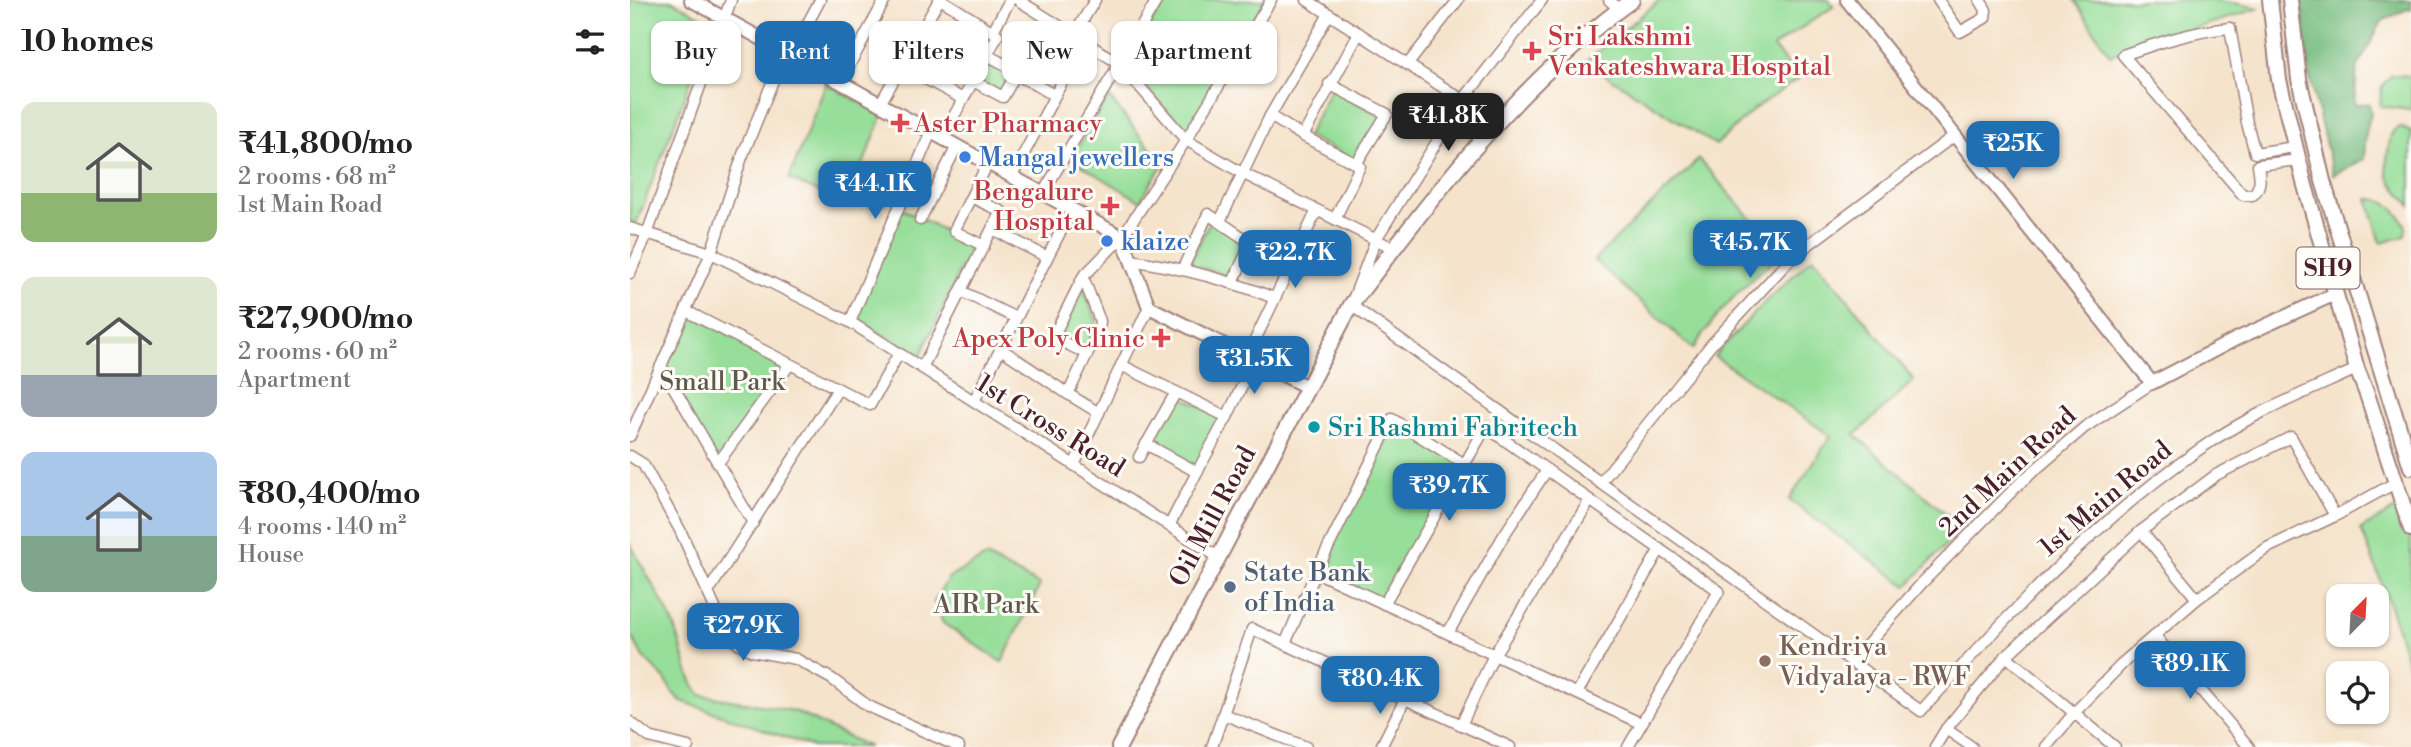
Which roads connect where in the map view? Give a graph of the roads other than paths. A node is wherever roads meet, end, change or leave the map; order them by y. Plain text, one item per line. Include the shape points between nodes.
1 (691, 0) edge
2 (731, 0) edge
3 (820, 0) edge
4 (884, 0) edge
5 (941, 0) edge
6 (1010, 0) edge
7 (1018, 0) edge
8 (1095, 0) edge
9 (1157, 0) edge
10 (1271, 0) edge
11 (1542, 0) edge
12 (1632, 0) edge
13 (1847, 0) edge
14 (1938, 0) edge
15 (1980, 0) edge
16 (2270, 0) edge
17 (2290, 0) edge
18 (1455, 1) edge
19 (1313, 2) edge
20 (1614, 5) edge
21 (1329, 14) junction
22 (725, 19) junction
23 (807, 21) edge
24 (929, 21) edge
25 (1052, 21) edge
26 (1082, 21) edge
27 (1145, 21) edge
28 (993, 31) junction
29 (1359, 33) junction
30 (755, 35) edge
31 (988, 53) edge
32 (855, 54) edge
33 (1408, 64) junction
34 (1111, 77) edge
35 (774, 84) edge
36 (844, 84) edge
37 (892, 84) edge
38 (935, 84) edge
39 (971, 84) edge
40 (980, 84) edge
41 (1010, 84) edge
42 (1036, 84) edge
43 (1060, 84) edge
44 (1137, 84) edge
45 (1329, 84) junction
46 (1054, 95) junction
47 (963, 99) junction
48 (1463, 100) junction
49 (880, 104) junction
50 (1270, 116) junction
51 (1497, 122) junction
52 (936, 135) junction
53 (1955, 135) junction
54 (1303, 136) junction
55 (1186, 140) junction
56 (957, 146) junction
57 (2255, 153) junction
58 (2297, 153) junction
59 (988, 163) junction
60 (1356, 164) junction
61 (2258, 165) junction
62 (1242, 173) junction
63 (1012, 176) junction
64 (2325, 187) junction
65 (1042, 193) junction
66 (2307, 193) junction
67 (971, 197) junction
68 (1072, 209) junction
69 (1317, 210) junction
70 (1335, 219) junction
71 (920, 220) dead end
72 (1220, 221) junction
73 (630, 228) edge
74 (992, 229) junction
75 (647, 234) junction
76 (1122, 237) junction
77 (1376, 239) junction
78 (984, 246) junction
79 (1393, 248) junction
80 (712, 253) junction
81 (1047, 257) junction
82 (1131, 260) junction
83 (1183, 268) junction
84 (630, 273) edge
85 (1083, 277) junction
86 (1233, 282) junction
87 (961, 291) junction
88 (2335, 294) junction
89 (1274, 298) junction
90 (1351, 305) junction
91 (1149, 307) junction
92 (686, 311) junction
93 (1016, 318) junction
94 (850, 322) junction
95 (1001, 349) junction
96 (899, 354) junction
97 (1087, 354) junction
98 (1250, 359) junction
99 (790, 364) junction
100 (1121, 365) junction
101 (661, 366) junction
102 (922, 368) junction
103 (2357, 369) junction
104 (2152, 383) junction
105 (1307, 387) junction
106 (838, 388) junction
107 (1176, 392) junction
108 (1068, 394) junction
109 (974, 401) junction
110 (1099, 413) junction
111 (1227, 417) junction
112 (630, 436) edge
113 (1146, 444) junction
114 (630, 456) edge
115 (1139, 457) dead end
116 (718, 463) junction
117 (1074, 465) junction
118 (1466, 465) junction
119 (2411, 467) edge
120 (1547, 470) junction
121 (1197, 472) junction
122 (1600, 483) junction
123 (2395, 484) junction
124 (1590, 500) junction
125 (2335, 516) junction
126 (753, 523) junction
127 (1170, 526) junction
128 (2411, 528) edge
129 (2141, 531) junction
130 (1660, 550) junction
131 (1218, 557) junction
132 (1315, 572) junction
133 (708, 592) junction
134 (2197, 599) junction
135 (1384, 604) junction
136 (1448, 633) junction
137 (2155, 636) junction
138 (1285, 644) junction
139 (1494, 655) junction
140 (2006, 656) junction
141 (1852, 662) junction
142 (1577, 693) junction
143 (1405, 699) junction
144 (2075, 712) junction
145 (1223, 714) junction
146 (630, 722) edge
147 (1640, 723) junction
148 (1461, 725) junction
149 (1946, 729) junction
150 (672, 744) junction
151 (659, 747) edge
152 (688, 747) edge
153 (959, 747) edge
154 (1119, 747) edge
155 (1212, 747) edge
156 (1306, 747) edge
157 (1381, 747) edge
158 (1510, 747) edge
159 (1628, 747) edge
160 (1935, 747) edge
161 (1972, 747) edge
162 (2046, 747) edge
163 (2115, 747) edge
164 (2249, 747) edge

1 - 22 street
2 - 22 street
3 - 23 street
4 - 32 street
5 - 24 street
5 - 28 street
6 - 28 street
7 - 25 street
8 - 26 street
9 - 27 street
10 - 55 street
11 - 48 street
12 - 20 main road, Oil Mill Road
13 - 53 street
14 - 15 street via 1960,32 1985,18
16 - 58 main road, SH9 via 2279,80
17 - 64 main road, SH9 via 2298,79
18 - 33 street
19 - 21 street
20 - 51 main road, Oil Mill Road
21 - 29 street
21 - 50 street
22 - 30 street
22 - 75 street
28 - 31 street via 998,35
29 - 33 street
29 - 45 street
33 - 48 street
34 - 65 street
35 - 80 street via 742,158
36 - 49 street
37 - 49 street
38 - 47 street
39 - 47 street
40 - 41 street via 1003,97
42 - 46 street
43 - 46 street
44 - 55 street
45 - 54 street
45 - 60 street via 1387,114
46 - 63 street
47 - 52 street
48 - 51 street
48 - 77 street
49 - 52 street
50 - 54 street
50 - 62 street
51 - 79 main road, Oil Mill Road
52 - 56 street
52 - 94 street
53 - 104 street
53 - 122 street via 1792,257 1712,345
54 - 60 street
55 - 62 street
55 - 76 street
56 - 59 street
56 - 71 street
57 - 58 street
57 - 61 street
57 - 61 street via 2230,28 2160,42 2123,55 2242,195 2253,195 2259,189
58 - 61 street
58 - 66 main road, SH9
59 - 63 street
59 - 67 street
60 - 70 street via 1360,166
62 - 69 street
62 - 72 street
63 - 65 street
64 - 66 main road
64 - 119 main road, SH9
65 - 68 street
66 - 88 main road, SH9
67 - 74 street via 1001,211
67 - 78 street via 954,232
68 - 76 street
68 - 81 street
69 - 70 street
69 - 89 street
70 - 77 street
72 - 83 street via 1208,214
72 - 86 street via 1251,243
73 - 75 street, 1st Cross Road
74 - 78 street
74 - 81 street
75 - 80 street, 1st Cross Road
75 - 84 street
76 - 82 street
76 - 85 street
77 - 79 street
77 - 90 street
78 - 87 street
79 - 90 main road, Oil Mill Road
80 - 92 street
80 - 94 street, 1st Cross Road
81 - 93 street
82 - 83 street
82 - 91 street
83 - 86 street
85 - 97 street via 1100,321
85 - 97 street via 1053,337
86 - 89 street
87 - 93 street
87 - 102 street
88 - 103 main road, SH9
88 - 104 street, 2nd Main Road
89 - 98 street
90 - 105 main road, Oil Mill Road
90 - 122 street
91 - 98 street
91 - 100 street
92 - 99 street
92 - 101 street
93 - 95 street
94 - 96 street, 1st Cross Road
95 - 108 street
95 - 109 street
96 - 102 street, 1st Cross Road
96 - 106 street via 870,405
97 - 108 street
98 - 105 street
98 - 111 street
99 - 106 street
99 - 116 street
100 - 107 street
100 - 110 street
101 - 112 street
101 - 116 street
102 - 109 street, 1st Cross Road
103 - 123 main road, SH9
103 - 141 street, 1st Main Road via 2281,403 2202,447 2144,490 2082,542 1921,711
104 - 141 street, 2nd Main Road via 2085,427 2021,482
105 - 131 main road, Oil Mill Road
106 - 126 street
107 - 111 street
107 - 113 street
108 - 110 street
109 - 117 street, 1st Cross Road
110 - 117 street
111 - 121 street
113 - 115 street
113 - 121 street
114 - 133 street via 643,464
116 - 126 street
117 - 127 street, 1st Cross Road
118 - 120 street via 1486,427
118 - 132 street via 1392,419
118 - 135 street
120 - 124 street
120 - 136 street
121 - 127 street
122 - 141 street
123 - 125 street
123 - 128 main road, SH9
124 - 130 street
124 - 139 street
125 - 129 street via 2291,437 2216,475
125 - 134 street via 2267,548
126 - 133 street
127 - 131 street, 1st Cross Road
129 - 134 street
129 - 140 street
130 - 142 street
130 - 147 street via 1719,591
131 - 154 main road, Oil Mill Road
132 - 135 street
132 - 138 street
133 - 153 street via 733,640 752,651 796,659 868,706
134 - 137 street
135 - 136 street
136 - 139 street
137 - 144 street
137 - 164 street
138 - 143 street
138 - 145 street via 1252,629
139 - 142 street
139 - 148 street
140 - 144 street
140 - 149 street
142 - 147 street
143 - 148 street
143 - 157 street
144 - 162 street
144 - 163 street
145 - 155 street
145 - 156 street
146 - 150 street via 649,737
147 - 159 street
148 - 158 street
149 - 160 street
149 - 161 street
150 - 151 street
150 - 152 street

